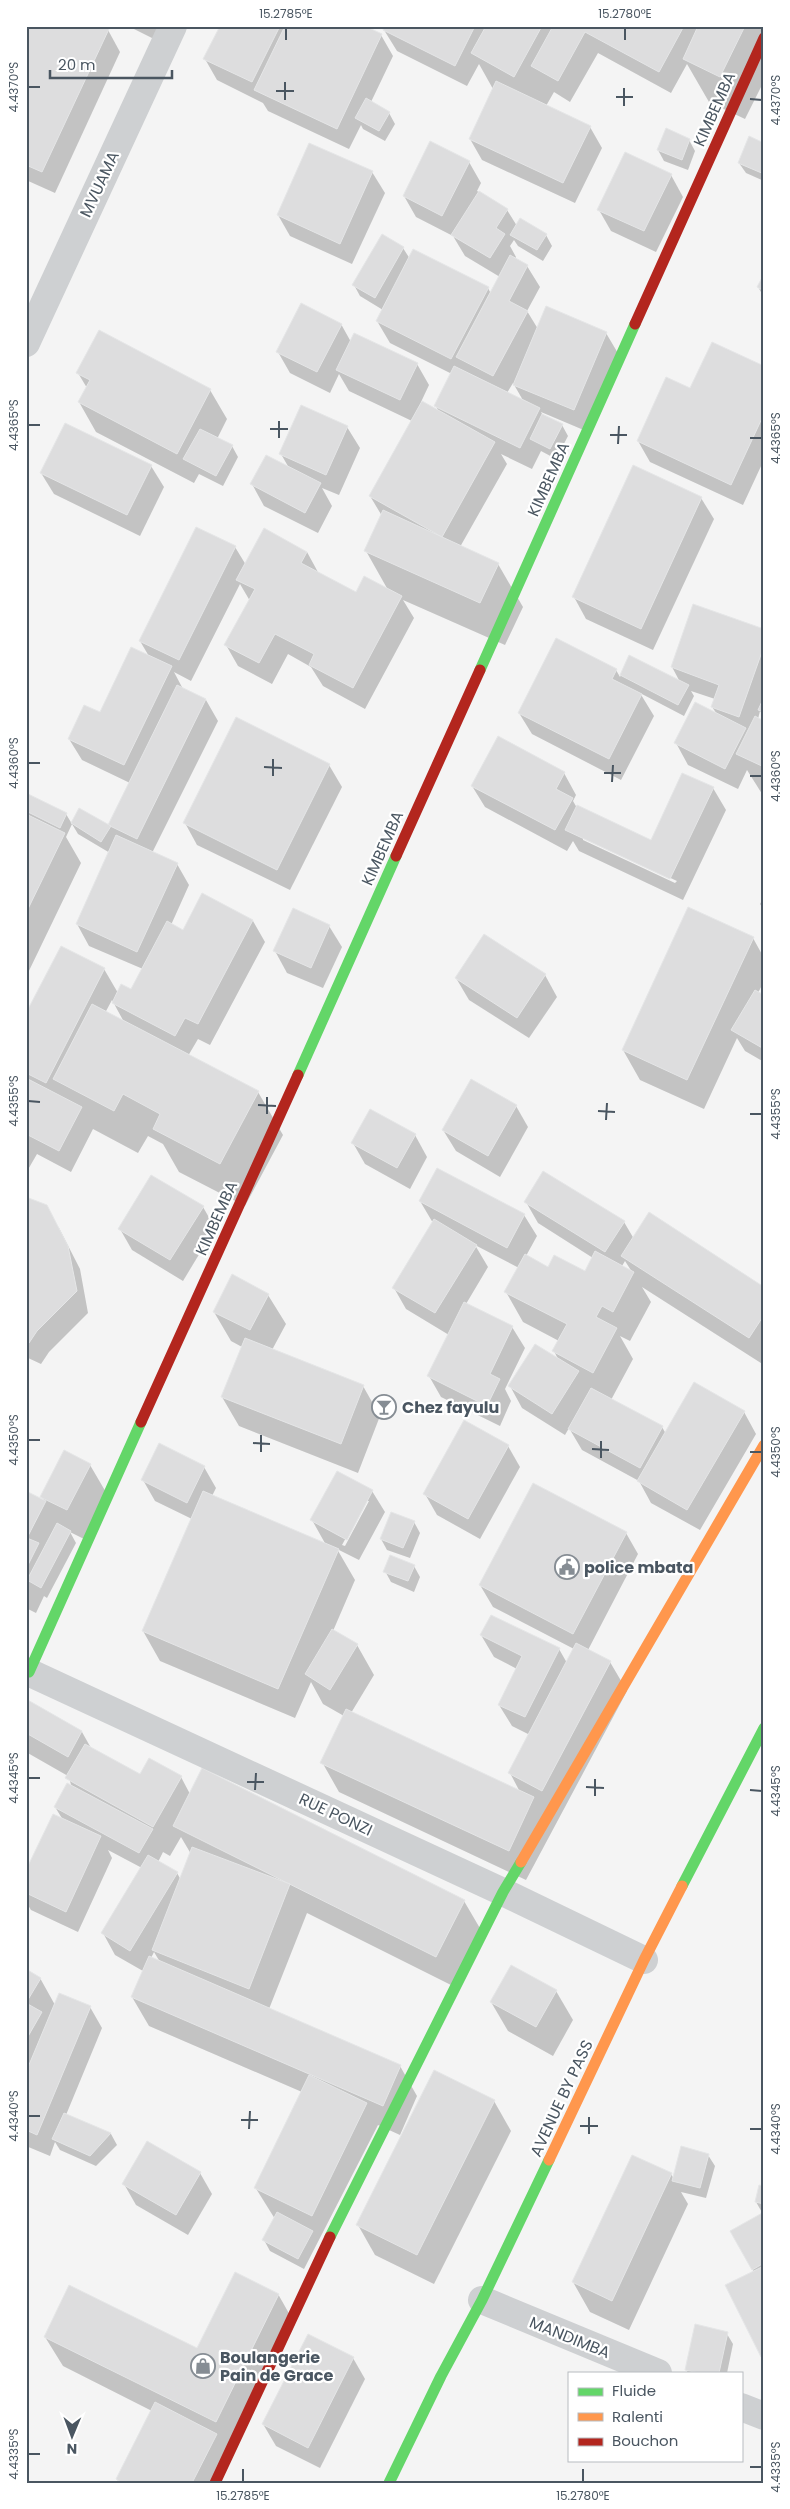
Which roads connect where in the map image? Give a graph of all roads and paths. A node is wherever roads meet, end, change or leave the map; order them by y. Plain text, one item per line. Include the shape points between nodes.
1 (172, 26) edge
2 (764, 38) edge
3 (26, 343) edge
4 (764, 1445) edge
5 (28, 1672) edge
6 (764, 1728) edge
7 (503, 1892) junction
8 (644, 1960) junction
9 (482, 2300) junction
10 (656, 2372) edge
11 (742, 2407) edge
12 (764, 2416) edge
13 (215, 2483) edge
14 (389, 2483) edge

1 - 3 street, MVUAMA
2 - 5 main road, KIMBEMBA
4 - 7 main road
5 - 7 street, RUE PONZI
6 - 8 main road, AVENUE BY PASS
7 - 8 street, RUE PONZI
7 - 13 main road via 311,2276
8 - 9 main road, AVENUE BY PASS
9 - 10 street, MANDIMBA
9 - 14 main road, AVENUE BY PASS
11 - 12 street

